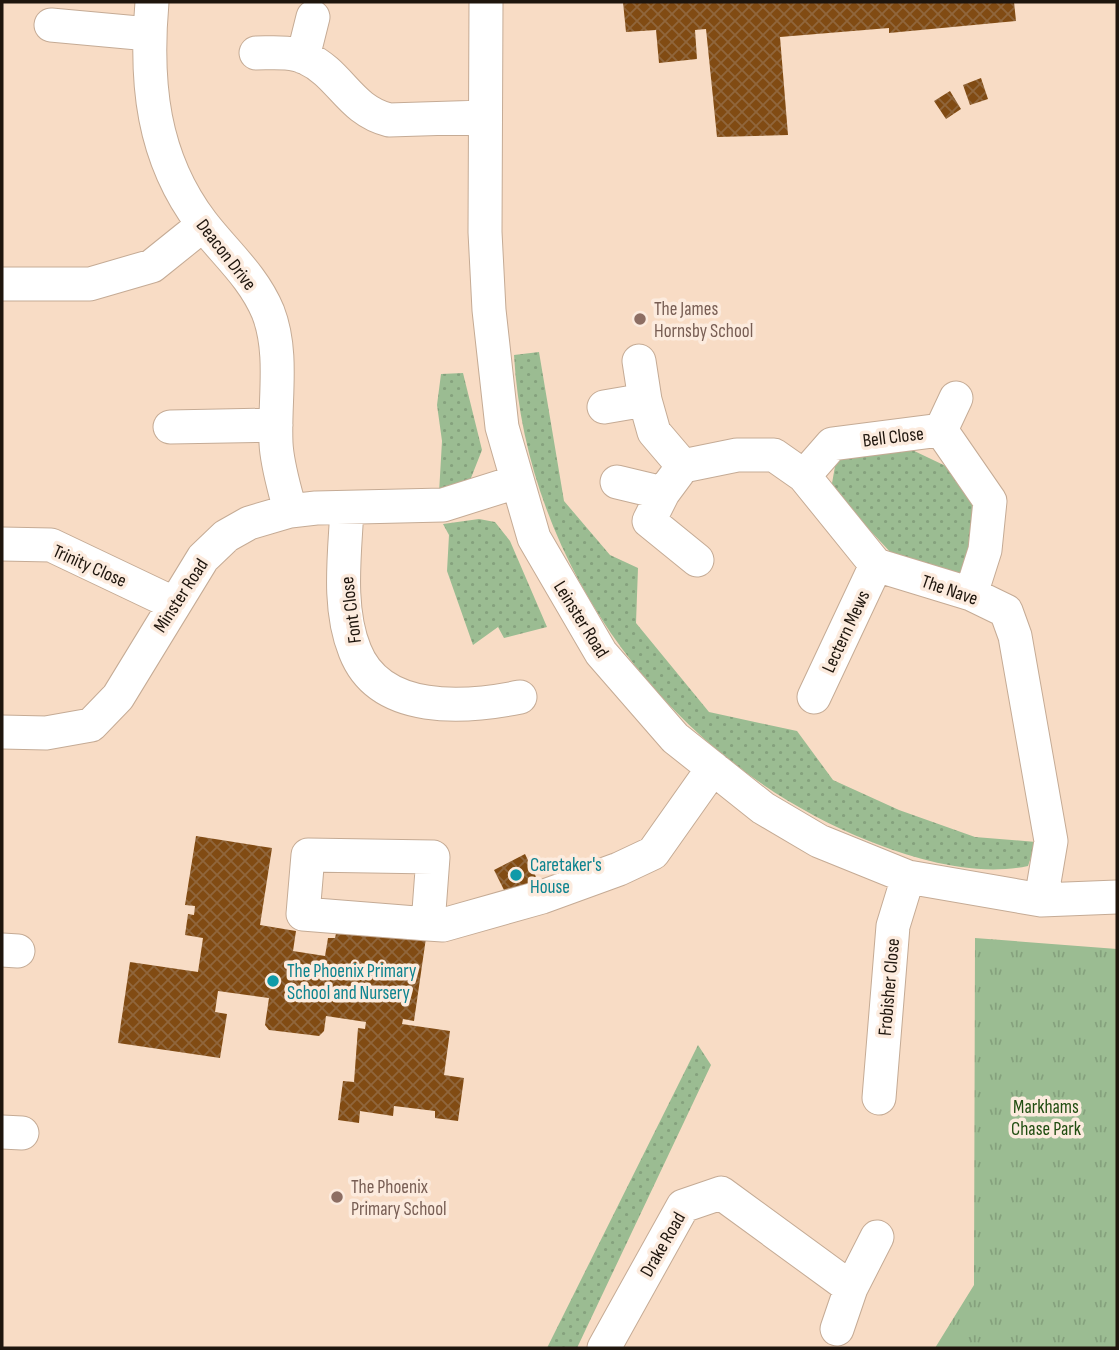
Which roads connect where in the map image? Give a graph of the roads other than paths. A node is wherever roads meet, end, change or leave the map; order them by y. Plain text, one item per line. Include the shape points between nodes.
1 (486, 2) edge
2 (313, 17) dead end
3 (150, 18) edge
4 (51, 25) dead end
5 (256, 52) dead end
6 (303, 57) junction
7 (485, 117) junction
8 (203, 225) junction
9 (2, 284) edge
10 (639, 361) dead end
11 (956, 398) dead end
12 (645, 400) junction
13 (604, 407) dead end
14 (276, 425) junction
15 (170, 427) dead end
16 (941, 430) junction
17 (683, 466) junction
18 (804, 476) junction
19 (516, 482) junction
20 (617, 482) dead end
21 (656, 507) junction
22 (347, 508) junction
23 (290, 511) junction
24 (2, 544) edge
25 (697, 559) dead end
26 (876, 565) junction
27 (971, 594) junction
28 (173, 603) junction
29 (520, 697) dead end
30 (814, 697) dead end
31 (2, 732) edge
32 (713, 768) junction
33 (908, 877) junction
34 (1117, 897) edge
35 (1041, 900) junction
36 (428, 924) junction
37 (879, 1098) dead end
38 (877, 1237) dead end
39 (851, 1288) junction
40 (837, 1329) dead end
41 (612, 1345) edge

1 - 7 street, Leinster Road
2 - 6 street
3 - 4 street
3 - 8 street, Deacon Drive via 151,104 157,135 180,191
5 - 6 street
6 - 7 street via 337,80 359,108 376,116 389,120
7 - 19 street, Leinster Road via 489,310 502,427
8 - 9 street via 152,267 90,284
8 - 14 street, Deacon Drive via 251,280 268,312 276,339
10 - 12 street
11 - 16 street
12 - 13 street
12 - 17 street via 654,432
14 - 15 street
14 - 23 street, Deacon Drive via 276,447
16 - 18 street, Bell Close via 832,443
16 - 27 street, Bell Close via 990,501 985,550
17 - 18 street via 737,455 774,455
17 - 21 street
18 - 26 street
19 - 22 street, Minster Road via 443,505
19 - 32 street, Leinster Road via 534,538 601,653 675,738
20 - 21 street
21 - 25 street
22 - 23 street, Minster Road
22 - 29 street, Font Close via 346,613 355,653 368,671 385,686 422,703 476,706
23 - 28 street, Minster Road via 249,523 226,537 203,558
24 - 28 street, Trinity Close via 51,545
26 - 27 street, The Nave
26 - 30 street, Lectern Mews
27 - 35 street, The Nave via 1006,611 1015,636 1051,841
28 - 31 street, Minster Road via 118,697 91,725 47,733
32 - 33 street, Leinster Road via 763,808 819,841
32 - 36 street via 653,853 619,869 480,915 443,925
33 - 35 street, Leinster Road
33 - 37 street, Frobisher Close via 893,926
34 - 35 street, Leinster Road
36 - 36 street via 303,914 309,855 433,858
38 - 39 street
39 - 40 street
39 - 41 street, Drake Road via 721,1193 683,1206

